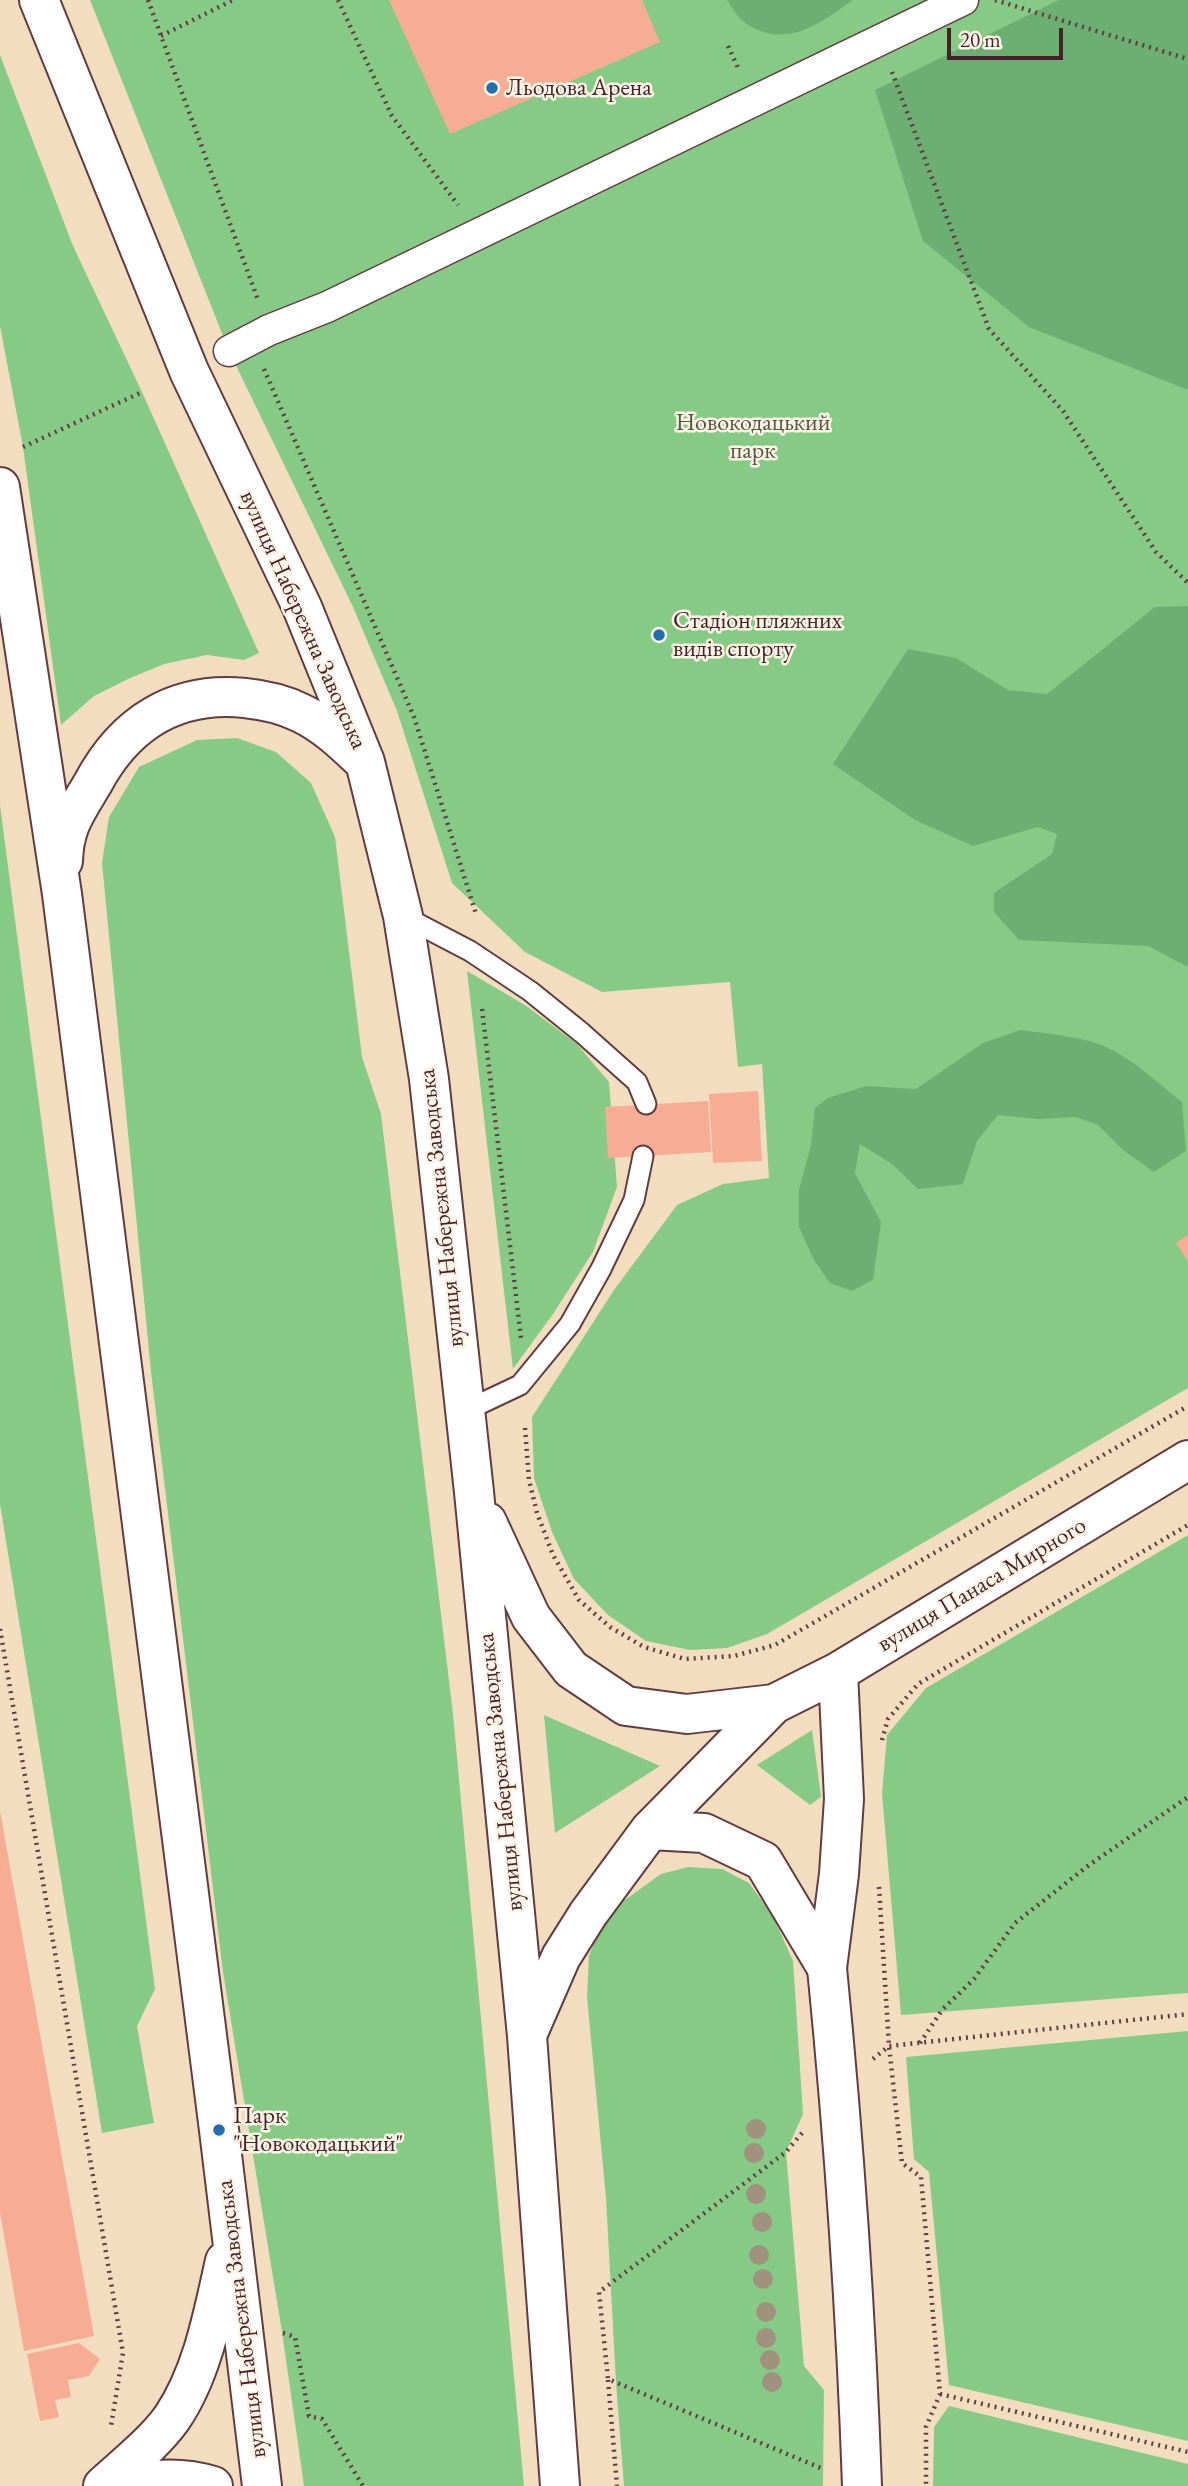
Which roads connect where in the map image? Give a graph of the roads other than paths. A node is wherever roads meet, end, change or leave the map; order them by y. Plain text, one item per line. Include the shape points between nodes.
1 (39, 0) edge
2 (963, 0) edge
3 (250, 340) road end
4 (0, 487) edge
5 (365, 762) junction
6 (62, 894) junction
7 (403, 916) junction
8 (646, 1104) dead end
9 (643, 1156) dead end
10 (465, 1411) junction
11 (1188, 1461) edge
12 (474, 1492) junction
13 (838, 1672) junction
14 (774, 1704) junction
15 (650, 1830) junction
16 (827, 1968) junction
17 (527, 2036) junction
18 (231, 2235) junction
19 (849, 2480) edge
20 (103, 2486) edge
21 (112, 2486) edge
22 (213, 2486) edge
23 (262, 2486) edge
24 (560, 2486) edge

1 - 5 main road, вулиця Набережна Заводська via 189,371 302,607
2 - 3 street
4 - 6 main road, вулиця Набережна Заводська
5 - 6 main road via 328,729 300,712 268,701 220,697 172,706 129,734 102,765 64,840
5 - 7 main road, вулиця Набережна Заводська
6 - 18 main road, вулиця Набережна Заводська
7 - 8 lane via 470,951 530,991 637,1082
7 - 10 main road, вулиця Набережна Заводська via 429,1079
9 - 10 lane via 634,1200 570,1324 520,1385
10 - 12 main road, вулиця Набережна Заводська
11 - 13 main road, вулиця Панаса Мирного
12 - 14 main road via 531,1617 571,1669 626,1706 687,1714
12 - 17 main road, вулиця Набережна Заводська
13 - 14 main road, вулиця Панаса Мирного
13 - 16 main road via 844,1799
14 - 15 main road
15 - 16 main road via 704,1833 763,1861
15 - 17 main road via 561,1957
16 - 19 main road via 858,2371
17 - 24 main road, вулиця Набережна Заводська
18 - 20 main road via 206,2337 186,2395 170,2420
18 - 23 main road, вулиця Набережна Заводська
21 - 22 main road via 192,2479

